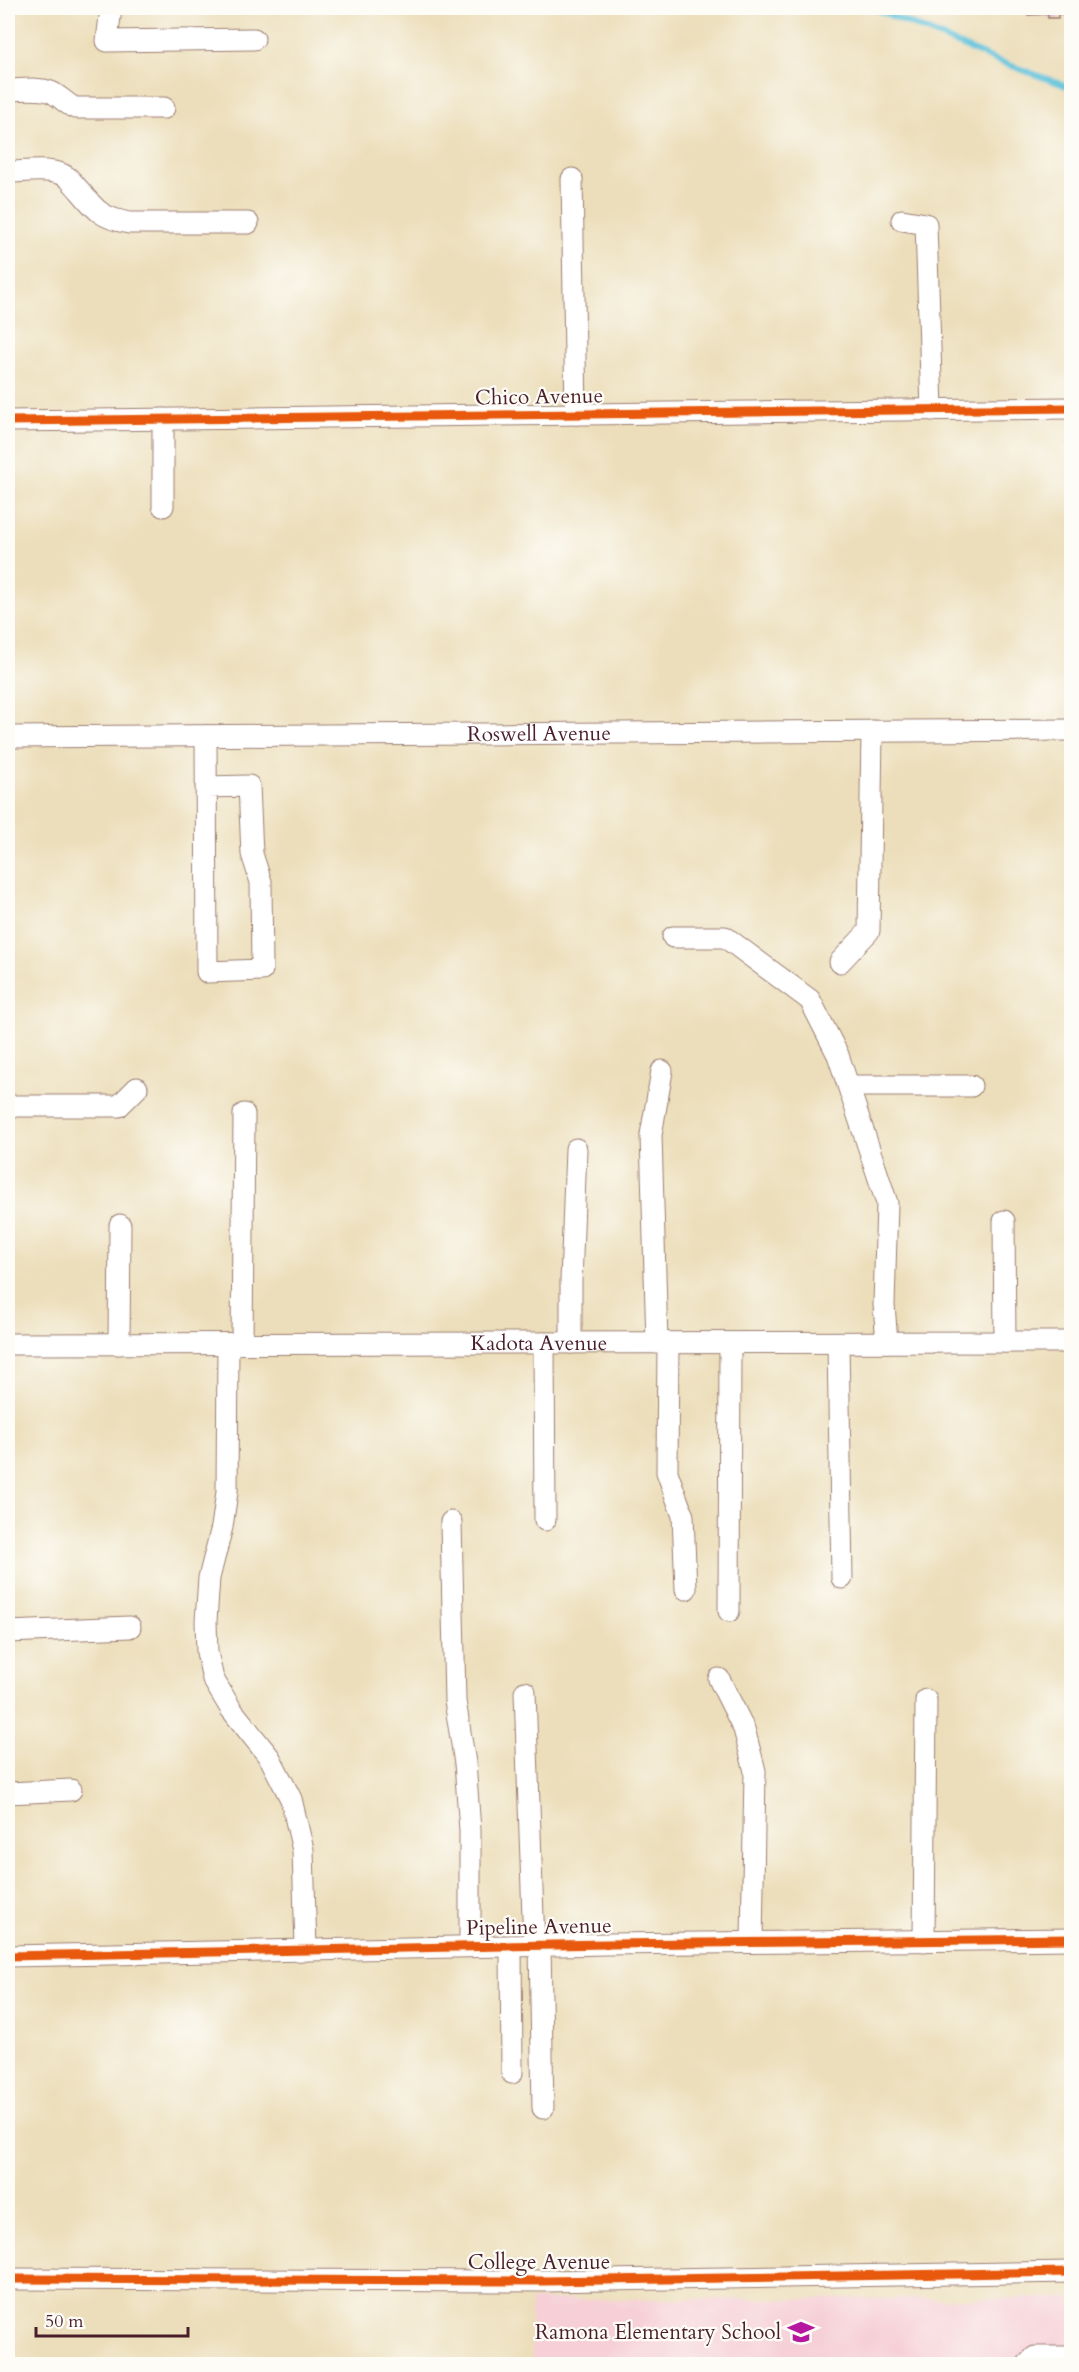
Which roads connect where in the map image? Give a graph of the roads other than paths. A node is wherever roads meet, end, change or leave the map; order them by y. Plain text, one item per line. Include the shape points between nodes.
1 (111, 8) edge
2 (254, 39) dead end
3 (8, 90) edge
4 (164, 108) dead end
5 (8, 172) edge
6 (572, 179) dead end
7 (902, 220) dead end
8 (248, 223) dead end
9 (1071, 408) edge
10 (932, 410) junction
11 (576, 414) junction
12 (163, 419) junction
13 (8, 421) edge
14 (163, 506) dead end
15 (1071, 730) edge
16 (872, 731) junction
17 (206, 736) junction
18 (8, 737) edge
19 (206, 787) junction
20 (674, 937) dead end
21 (840, 962) dead end
22 (662, 1071) dead end
23 (849, 1086) junction
24 (971, 1086) dead end
25 (137, 1088) dead end
26 (8, 1106) edge
27 (244, 1114) dead end
28 (576, 1149) dead end
29 (1004, 1221) dead end
30 (120, 1225) dead end
31 (887, 1342) junction
32 (1005, 1342) junction
33 (1071, 1342) edge
34 (544, 1343) junction
35 (571, 1343) junction
36 (663, 1343) junction
37 (730, 1343) junction
38 (838, 1343) junction
39 (8, 1344) edge
40 (119, 1344) junction
41 (235, 1344) junction
42 (545, 1520) dead end
43 (451, 1522) dead end
44 (842, 1578) dead end
45 (686, 1589) dead end
46 (729, 1611) dead end
47 (130, 1627) dead end
48 (8, 1632) edge
49 (719, 1679) dead end
50 (525, 1692) dead end
51 (926, 1700) dead end
52 (71, 1790) dead end
53 (8, 1793) edge
54 (1071, 1939) edge
55 (924, 1941) junction
56 (752, 1942) junction
57 (537, 1945) junction
58 (470, 1946) junction
59 (511, 1946) junction
60 (306, 1950) junction
61 (8, 1956) edge
62 (513, 2073) dead end
63 (543, 2108) dead end
64 (1071, 2272) edge
65 (8, 2279) edge
66 (1071, 2358) edge
67 (1028, 2364) edge

1 - 2 street via 107,41
3 - 4 street via 43,90 75,108
5 - 8 street via 51,172 67,177 106,218 129,223
6 - 11 street
7 - 10 street via 926,224
9 - 10 street, Chico Avenue
10 - 11 street, Chico Avenue
11 - 12 street, Chico Avenue
12 - 13 street, Chico Avenue
12 - 14 street
15 - 16 street, Roswell Avenue
16 - 17 street, Roswell Avenue
16 - 21 street via 869,932
17 - 18 street, Roswell Avenue
17 - 19 street
19 - 19 street via 207,972 262,970 261,882 252,854 249,786
20 - 23 street via 725,937 810,1000
22 - 36 street via 651,1135
23 - 24 street
23 - 31 street via 887,1203
25 - 26 street via 119,1106
27 - 41 street
28 - 35 street
29 - 32 street
30 - 40 street
31 - 32 street, Kadota Avenue
31 - 38 street, Kadota Avenue
32 - 33 street, Kadota Avenue
34 - 35 street, Kadota Avenue
34 - 41 street, Kadota Avenue
34 - 42 street
35 - 36 street, Kadota Avenue
36 - 37 street, Kadota Avenue
36 - 45 street via 668,1473 683,1516
37 - 38 street, Kadota Avenue
37 - 46 street
38 - 44 street
39 - 40 street, Kadota Avenue
40 - 41 street, Kadota Avenue
41 - 60 street via 227,1492 209,1578 207,1652 213,1679 270,1758 291,1799 303,1850
43 - 58 street via 455,1701 470,1830
47 - 48 street
49 - 56 street via 744,1728 755,1771
50 - 57 street
51 - 55 street
52 - 53 street
54 - 55 street, Pipeline Avenue
55 - 56 street, Pipeline Avenue
56 - 57 street, Pipeline Avenue
57 - 59 street, Pipeline Avenue
57 - 63 street
58 - 59 street, Pipeline Avenue
58 - 60 street, Pipeline Avenue
59 - 62 street
60 - 61 street, Pipeline Avenue
64 - 65 street, College Avenue via 544,2281
66 - 67 street via 1035,2357

